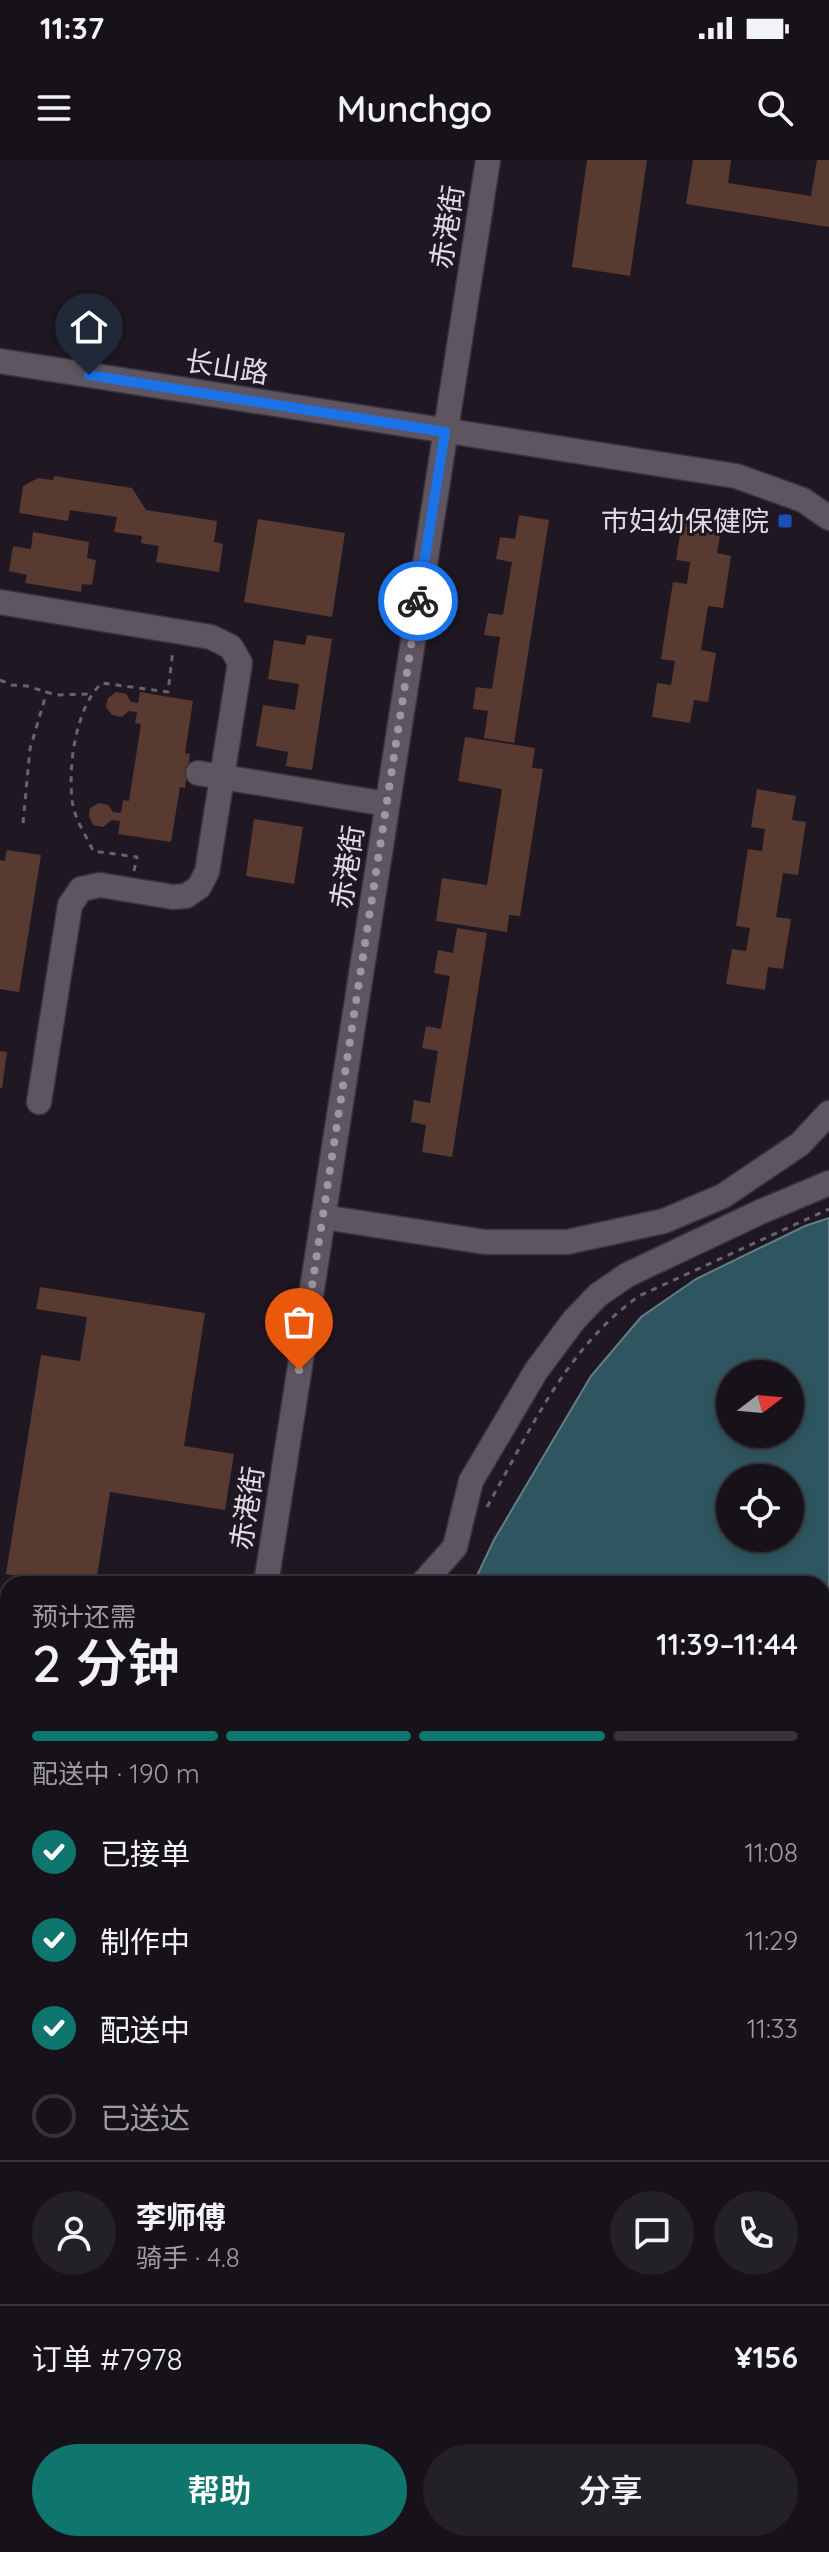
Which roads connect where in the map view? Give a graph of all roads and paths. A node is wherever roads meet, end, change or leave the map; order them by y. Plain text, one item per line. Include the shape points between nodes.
1 (488, 160) edge
2 (0, 361) edge
3 (445, 432) junction
4 (829, 518) edge
5 (0, 602) edge
6 (176, 631) junction
7 (0, 680) edge
8 (47, 691) junction
9 (90, 694) junction
10 (210, 775) junction
11 (387, 804) junction
12 (23, 823) dead end
13 (131, 891) junction
14 (39, 1102) dead end
15 (829, 1113) edge
16 (829, 1183) edge
17 (829, 1209) edge
18 (323, 1217) junction
19 (482, 1518) dead end
20 (267, 1576) edge
21 (429, 1576) edge

1 - 3 street, 赤港街
2 - 3 street, 长山路
3 - 4 street, 长山路 via 736,476 803,500
3 - 11 street, 赤港街
5 - 6 street
6 - 9 path via 168,692 102,683
6 - 10 street via 211,637 231,647 240,663
7 - 8 path
8 - 9 path
8 - 12 path via 30,749
9 - 13 path via 71,772 73,809 93,851 137,857
10 - 11 street
10 - 13 street via 207,872 199,887 173,897
11 - 18 street, 赤港街
13 - 14 street via 100,885 81,889 70,905
15 - 18 street via 800,1144 723,1196 664,1221 567,1242 485,1242
16 - 21 street via 627,1275 598,1295 536,1371 471,1481 455,1547
17 - 19 path via 639,1296 614,1314 556,1385
18 - 20 street, 赤港街

